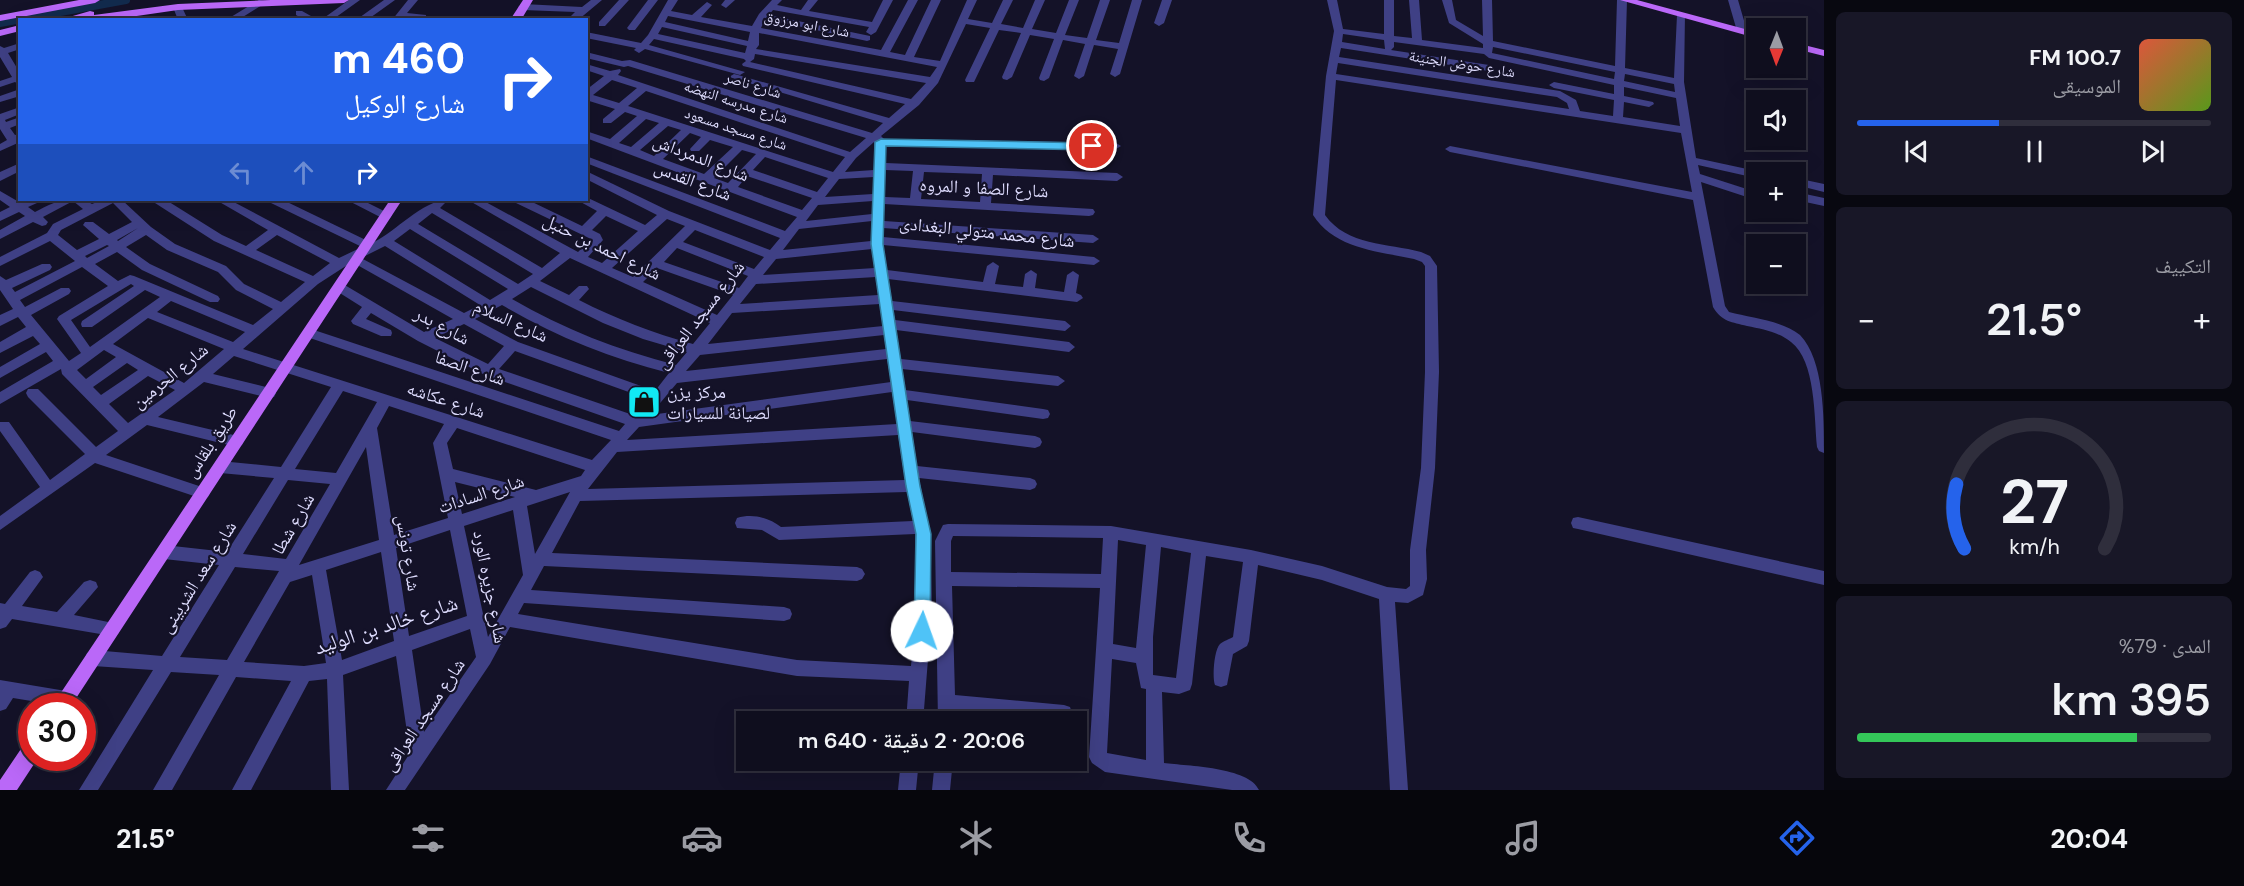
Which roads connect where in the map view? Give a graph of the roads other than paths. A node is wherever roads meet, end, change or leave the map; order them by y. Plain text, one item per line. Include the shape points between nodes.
1 (69, 0) edge
2 (95, 0) edge
3 (169, 0) edge
4 (238, 0) edge
5 (344, 0) edge
6 (355, 0) edge
7 (390, 0) edge
8 (414, 0) edge
9 (597, 0) edge
10 (624, 0) edge
11 (653, 0) edge
12 (673, 0) edge
13 (813, 0) edge
14 (888, 0) edge
15 (913, 0) edge
16 (936, 0) edge
17 (972, 0) edge
18 (1008, 0) edge
19 (1040, 0) edge
20 (1074, 0) edge
21 (1105, 0) edge
22 (1137, 0) edge
23 (1167, 0) edge
24 (1332, 0) edge
25 (1389, 0) edge
26 (1414, 0) edge
27 (1447, 0) edge
28 (1487, 0) edge
29 (1624, 0) edge
30 (1733, 0) edge
31 (262, 2) junction
32 (179, 4) edge
33 (526, 4) edge
34 (773, 4) edge
35 (707, 5) dead end
36 (207, 6) edge
37 (727, 6) edge
38 (583, 10) junction
39 (299, 13) dead end
40 (666, 13) junction
41 (803, 13) junction
42 (149, 14) edge
43 (240, 14) junction
44 (0, 15) edge
45 (1682, 15) junction
46 (118, 16) edge
47 (746, 16) dead end
48 (762, 16) junction
49 (423, 17) dead end
50 (74, 18) edge
51 (97, 18) edge
52 (233, 18) edge
53 (247, 18) edge
54 (310, 18) edge
55 (328, 18) edge
56 (363, 18) edge
57 (399, 18) edge
58 (516, 18) edge
59 (573, 18) edge
60 (695, 18) junction
61 (963, 21) junction
62 (717, 22) junction
63 (1159, 23) dead end
64 (602, 24) dead end
65 (659, 24) junction
66 (738, 26) junction
67 (874, 26) junction
68 (995, 27) junction
69 (632, 28) dead end
70 (755, 29) junction
71 (18, 30) edge
72 (1339, 31) junction
73 (1742, 31) junction
74 (1027, 32) junction
75 (1746, 32) edge
76 (0, 34) edge
77 (588, 35) edge
78 (783, 35) junction
79 (652, 36) junction
80 (1059, 37) junction
81 (600, 38) junction
82 (867, 38) junction
83 (1389, 38) junction
84 (1091, 42) junction
85 (1418, 42) junction
86 (1337, 44) junction
87 (643, 46) junction
88 (18, 47) edge
89 (588, 48) edge
90 (1123, 48) junction
91 (1806, 48) edge
92 (817, 50) dead end
93 (861, 50) junction
94 (1488, 50) junction
95 (1, 51) edge
96 (1390, 53) junction
97 (1824, 53) edge
98 (773, 54) junction
99 (884, 54) junction
100 (588, 55) edge
101 (908, 58) junction
102 (1334, 59) junction
103 (811, 60) junction
104 (746, 61) junction
105 (625, 63) junction
106 (10, 64) edge
107 (943, 65) junction
108 (588, 68) edge
109 (765, 68) junction
110 (1390, 68) junction
111 (1489, 68) junction
112 (1620, 70) junction
113 (1115, 74) dead end
114 (612, 75) junction
115 (1080, 76) dead end
116 (1331, 76) junction
117 (18, 77) edge
118 (1007, 77) dead end
119 (1449, 77) junction
120 (1044, 78) dead end
121 (18, 79) edge
122 (970, 80) dead end
123 (934, 81) junction
124 (1679, 82) junction
125 (755, 83) junction
126 (1490, 83) junction
127 (1544, 83) dead end
128 (1620, 83) junction
129 (0, 84) edge
130 (644, 87) junction
131 (718, 90) junction
132 (589, 91) edge
133 (18, 93) edge
134 (1681, 96) junction
135 (743, 98) junction
136 (1619, 98) junction
137 (0, 99) edge
138 (1449, 99) junction
139 (915, 103) junction
140 (1649, 104) dead end
141 (622, 108) junction
142 (18, 112) edge
143 (1575, 113) junction
144 (644, 115) junction
145 (1618, 120) junction
146 (18, 121) edge
147 (607, 121) dead end
148 (666, 122) junction
149 (891, 122) junction
150 (2, 125) edge
151 (688, 129) junction
152 (1685, 130) junction
153 (816, 133) dead end
154 (588, 135) edge
155 (708, 135) junction
156 (16, 138) edge
157 (842, 140) dead end
158 (876, 140) junction
159 (808, 142) junction
160 (612, 143) junction
161 (740, 146) junction
162 (1116, 146) dead end
163 (1, 148) edge
164 (1450, 149) dead end
165 (833, 150) junction
166 (633, 152) junction
167 (764, 153) junction
168 (852, 156) junction
169 (18, 159) edge
170 (588, 160) edge
171 (656, 160) junction
172 (1690, 160) junction
173 (18, 167) edge
174 (919, 168) junction
175 (682, 170) junction
176 (879, 170) junction
177 (988, 171) junction
178 (746, 172) junction
179 (1746, 172) edge
180 (588, 175) edge
181 (834, 176) junction
182 (1693, 176) junction
183 (0, 177) edge
184 (1117, 177) dead end
185 (706, 178) junction
186 (1806, 184) edge
187 (1746, 186) edge
188 (730, 188) junction
189 (1824, 188) edge
190 (1746, 193) edge
191 (18, 194) edge
192 (1697, 197) junction
193 (878, 198) junction
194 (1806, 198) edge
195 (816, 199) junction
196 (2, 200) edge
197 (31, 201) edge
198 (66, 201) edge
199 (80, 201) edge
200 (108, 201) edge
201 (117, 201) edge
202 (161, 201) edge
203 (277, 201) edge
204 (355, 201) edge
205 (395, 201) edge
206 (442, 201) edge
207 (476, 201) edge
208 (522, 201) edge
209 (585, 201) edge
210 (231, 202) edge
211 (915, 202) junction
212 (1824, 202) edge
213 (19, 207) junction
214 (985, 207) junction
215 (432, 208) junction
216 (92, 209) junction
217 (605, 210) junction
218 (1089, 212) dead end
219 (665, 214) junction
220 (386, 215) junction
221 (803, 215) junction
222 (0, 217) edge
223 (36, 219) junction
224 (876, 221) junction
225 (410, 224) junction
226 (89, 225) dead end
227 (693, 225) junction
228 (143, 226) junction
229 (276, 230) junction
230 (584, 231) junction
231 (646, 231) junction
232 (790, 231) junction
233 (0, 235) edge
234 (51, 236) junction
235 (13, 239) dead end
236 (1093, 239) dead end
237 (386, 241) junction
238 (877, 242) junction
239 (112, 243) junction
240 (674, 243) junction
241 (246, 252) junction
242 (26, 253) junction
243 (361, 254) junction
244 (574, 255) junction
245 (770, 255) junction
246 (82, 261) junction
247 (1094, 261) dead end
248 (0, 262) edge
249 (339, 263) junction
250 (655, 263) junction
251 (993, 266) dead end
252 (46, 267) dead end
253 (952, 268) dead end
254 (603, 269) junction
255 (880, 273) junction
256 (1031, 274) dead end
257 (1073, 275) dead end
258 (753, 277) junction
259 (537, 278) junction
260 (314, 281) junction
261 (950, 282) junction
262 (635, 283) junction
263 (145, 284) junction
264 (116, 286) junction
265 (339, 287) junction
266 (988, 287) junction
267 (583, 289) dead end
268 (5, 290) edge
269 (519, 290) junction
270 (65, 291) dead end
271 (1028, 292) junction
272 (740, 293) junction
273 (171, 295) junction
274 (214, 299) dead end
275 (570, 301) junction
276 (885, 302) junction
277 (497, 303) junction
278 (370, 306) junction
279 (282, 308) junction
280 (728, 309) junction
281 (21, 312) junction
282 (148, 313) junction
283 (463, 320) junction
284 (0, 321) edge
285 (718, 321) junction
286 (87, 324) dead end
287 (1065, 326) dead end
288 (889, 327) junction
289 (34, 329) junction
290 (254, 331) junction
291 (309, 333) junction
292 (386, 333) dead end
293 (423, 338) junction
294 (103, 345) junction
295 (513, 345) junction
296 (47, 346) junction
297 (1069, 347) dead end
298 (0, 348) edge
299 (233, 349) junction
300 (696, 350) junction
301 (89, 355) junction
302 (126, 357) junction
303 (894, 358) junction
304 (64, 366) junction
305 (286, 366) junction
306 (148, 369) junction
307 (490, 371) junction
308 (0, 373) edge
309 (676, 375) junction
310 (201, 376) junction
311 (1058, 381) dead end
312 (340, 384) junction
313 (84, 387) junction
314 (185, 390) junction
315 (899, 390) junction
316 (33, 393) dead end
317 (269, 393) junction
318 (658, 397) junction
319 (0, 399) edge
320 (386, 399) junction
321 (100, 403) junction
322 (1043, 414) dead end
323 (146, 420) junction
324 (454, 421) junction
325 (636, 422) junction
326 (4, 426) dead end
327 (904, 427) junction
328 (370, 428) junction
329 (128, 432) junction
330 (237, 441) junction
331 (1035, 441) dead end
332 (616, 442) junction
333 (1824, 447) edge
334 (95, 456) junction
335 (220, 467) junction
336 (595, 467) junction
337 (910, 471) junction
338 (285, 474) junction
339 (447, 474) junction
340 (341, 479) junction
341 (585, 481) junction
342 (1030, 484) dead end
343 (913, 486) junction
344 (49, 489) junction
345 (202, 493) junction
346 (576, 495) junction
347 (536, 497) junction
348 (519, 502) junction
349 (457, 522) junction
350 (0, 523) edge
351 (742, 523) dead end
352 (1578, 523) dead end
353 (921, 527) junction
354 (1111, 532) junction
355 (1154, 539) junction
356 (387, 544) junction
357 (1199, 548) junction
358 (164, 552) junction
359 (1251, 557) junction
360 (540, 559) junction
361 (231, 560) junction
362 (318, 566) junction
363 (288, 571) junction
364 (857, 574) dead end
365 (531, 576) junction
366 (35, 577) dead end
367 (1824, 578) edge
368 (946, 579) junction
369 (1108, 581) junction
370 (90, 587) dead end
371 (1387, 594) junction
372 (519, 597) junction
373 (784, 614) dead end
374 (3, 615) edge
375 (505, 619) junction
376 (476, 620) junction
377 (60, 621) junction
378 (112, 629) junction
379 (403, 646) junction
380 (1104, 650) junction
381 (1144, 657) junction
382 (93, 658) junction
383 (484, 659) junction
384 (167, 664) junction
385 (233, 668) junction
386 (335, 670) junction
387 (304, 674) junction
388 (919, 674) junction
389 (1221, 679) dead end
390 (1154, 683) junction
391 (3, 693) edge
392 (70, 693) edge
393 (18, 696) edge
394 (948, 702) junction
395 (915, 711) edge
396 (947, 711) edge
397 (1043, 711) edge
398 (419, 754) junction
399 (18, 769) edge
400 (1155, 770) junction
401 (909, 771) edge
402 (943, 771) edge
403 (6, 785) edge
404 (88, 790) edge
405 (162, 790) edge
406 (241, 790) edge
407 (340, 790) edge
408 (394, 790) edge
409 (907, 790) edge
410 (941, 790) edge
411 (1251, 790) edge
412 (1399, 790) edge

1 - 44 main road
2 - 44 main road
3 - 50 main road
4 - 36 main road
5 - 31 main road
6 - 55 street
7 - 56 street
8 - 57 street
9 - 38 street
10 - 64 street
11 - 69 street
12 - 40 street
13 - 41 street
14 - 67 street
15 - 99 street
16 - 101 street
17 - 61 street, شارع مسجد العراقى
18 - 68 street
19 - 74 street
20 - 80 street
21 - 84 street
22 - 90 street
23 - 63 street
24 - 72 street
25 - 83 street
26 - 85 street
27 - 94 street via 1452,21
28 - 94 street
29 - 45 main road
29 - 112 street
30 - 73 street
31 - 36 main road
31 - 43 street
32 - 36 main road
32 - 42 main road
33 - 38 street
33 - 58 main road
34 - 41 street
34 - 48 street
35 - 60 street
37 - 62 street
38 - 59 street
39 - 54 street
40 - 60 street, شارع ابو مرزوق
40 - 65 street
41 - 67 street
42 - 46 main road
43 - 52 street
43 - 53 street
45 - 73 main road
45 - 124 street
46 - 51 main road
47 - 66 street
48 - 70 street
48 - 82 street
49 - 57 street
60 - 62 street, شارع ابو مرزوق
61 - 68 street
61 - 107 street, شارع مسجد العراقى
62 - 66 street, شارع ابو مرزوق
65 - 79 street
65 - 104 street
66 - 70 street, شارع ابو مرزوق
67 - 82 street
68 - 74 street
68 - 122 street
70 - 78 street, شارع ابو مرزوق
70 - 104 street
71 - 76 main road
72 - 83 street
72 - 86 street
73 - 75 main road
74 - 80 street
74 - 118 street
77 - 81 street
78 - 93 street, شارع ابو مرزوق
78 - 98 street
79 - 87 street
79 - 104 street
80 - 84 street
80 - 120 street
81 - 87 street
81 - 89 street
82 - 93 street
83 - 85 street
83 - 96 street
84 - 90 street
84 - 115 street
85 - 94 street
86 - 96 street
86 - 102 street
87 - 104 street
87 - 105 street
88 - 95 street
90 - 113 street
91 - 97 main road
92 - 103 street
93 - 99 street, شارع ابو مرزوق
94 - 111 street
94 - 112 street
94 - 128 street
95 - 106 street
96 - 110 street
96 - 111 street
98 - 103 street
98 - 104 street
98 - 109 street
99 - 101 street, شارع ابو مرزوق
100 - 105 street, شارع ناصر
101 - 107 street, شارع ابو مرزوق
102 - 110 street, شارع حوض الجنينة
102 - 116 street
103 - 123 street
104 - 109 street
104 - 125 street
104 - 131 street
105 - 114 street
105 - 131 street, شارع ناصر
106 - 117 street
107 - 123 street, شارع مسجد العراقى
108 - 114 street, شارع مدرسه النهضه
109 - 125 street
109 - 139 street
110 - 119 street, شارع حوض الجنينة
111 - 126 street
112 - 124 street
112 - 128 street
114 - 130 street, شارع مدرسه النهضه
114 - 132 street
116 - 138 street
116 - 371 street via 1319,215 1323,223 1352,240 1417,255 1431,266 1432,372 1419,579 1417,590 1408,596
119 - 126 street, شارع حوض الجنينة
119 - 138 street
121 - 129 street
123 - 139 street, شارع مسجد العراقى
124 - 134 street
125 - 135 street
125 - 149 street
126 - 143 street, شارع حوض الجنينة via 1560,94 1572,102
127 - 136 street
128 - 134 street
128 - 136 street
130 - 141 street
130 - 159 street, شارع مدرسه النهضه via 763,121 772,130 786,127
131 - 135 street, شارع ناصر
132 - 141 street, شارع مسجد مسعود
133 - 137 street
134 - 152 street
135 - 158 street, شارع ناصر
136 - 140 street
136 - 145 street
138 - 143 street
139 - 149 street, شارع مسجد العراقى
141 - 144 street, شارع مسجد مسعود
141 - 147 street
142 - 150 street
143 - 145 street
144 - 148 street, شارع مسجد مسعود
144 - 160 street
145 - 152 street
146 - 150 street
148 - 151 street, شارع مسجد مسعود
148 - 166 street
149 - 158 street, شارع مسجد العراقى
150 - 156 street
151 - 155 street, شارع مسجد مسعود
151 - 171 street
152 - 172 street
153 - 159 street
154 - 160 street, شارع الدمرداش
155 - 161 street, شارع مسجد مسعود
155 - 175 street
156 - 163 street
157 - 165 street
158 - 162 street, شارع ناصر
158 - 168 street, شارع مسجد العراقى
158 - 176 street
159 - 165 street, شارع مدرسه النهضه
160 - 166 street, شارع الدمرداش
161 - 167 street, شارع مسجد مسعود
161 - 185 street
163 - 169 street
164 - 192 street
165 - 168 street, شارع مدرسه النهضه
166 - 171 street, شارع الدمرداش
167 - 178 street
167 - 181 street, شارع مسجد مسعود
168 - 181 street, شارع مسجد العراقى
170 - 232 street, شارع القدس
171 - 175 street, شارع الدمرداش
172 - 179 street
172 - 182 street
173 - 183 street
174 - 176 street, شارع مسجد مسعود
174 - 177 street, شارع مسجد مسعود
174 - 211 street
175 - 185 street, شارع الدمرداش
176 - 181 street, شارع مسجد مسعود
176 - 193 street
177 - 184 street, شارع مسجد مسعود
177 - 214 street
178 - 188 street
178 - 195 street
180 - 219 street
181 - 195 street, شارع مسجد العراقى
182 - 187 street
182 - 190 street
182 - 192 street
185 - 188 street, شارع الدمرداش
186 - 189 street
188 - 221 street, شارع الدمرداش
191 - 196 street
192 - 333 street via 1720,311 1789,335 1800,343 1814,367
193 - 195 street, شارع الصفا و المروه
193 - 211 street, شارع الصفا و المروه
193 - 224 street
194 - 212 street
195 - 221 street, شارع مسجد العراقى
196 - 213 street
197 - 213 street
198 - 223 street
199 - 216 street
200 - 216 street
201 - 228 street
202 - 241 street
203 - 243 street, شارع السلام
204 - 220 street
205 - 220 main road, طريق بلقاس
206 - 215 street, شارع الحرمين
207 - 244 street, شارع احمد بن حنبل
208 - 230 street
209 - 217 street
210 - 229 street
211 - 214 street, شارع الصفا و المروه
213 - 222 street
213 - 223 street
214 - 218 street, شارع الصفا و المروه
215 - 225 street, شارع الحرمين
215 - 259 street
216 - 234 street via 57,227
217 - 230 street
217 - 231 street
219 - 227 street
219 - 231 street
220 - 243 main road, طريق بلقاس
221 - 232 street, شارع مسجد العراقى
223 - 233 street
224 - 232 street
224 - 236 street
224 - 238 street
225 - 237 street, شارع الحرمين
225 - 269 street
226 - 239 street
227 - 240 street
227 - 245 street
228 - 239 street
228 - 279 street via 171,247 222,269 240,287
229 - 241 street
229 - 249 street
230 - 244 street via 597,240
231 - 254 street
232 - 245 street, شارع مسجد العراقى
234 - 242 street
234 - 246 street
235 - 242 street
237 - 243 street, شارع الحرمين
237 - 277 street
238 - 245 street, شارع محمد متولي البغدادى
238 - 247 street, شارع محمد متولي البغدادى
238 - 255 street
239 - 246 street
239 - 274 street via 146,267
240 - 250 street
240 - 258 street
241 - 260 street
242 - 248 street
243 - 249 street, شارع الحرمين
243 - 265 main road, طريق بلقاس
243 - 283 street, شارع السلام
244 - 254 street, شارع احمد بن حنبل
244 - 259 street
245 - 258 street, شارع مسجد العراقى
246 - 264 street
246 - 268 street
249 - 260 street, شارع الحرمين
250 - 262 street
250 - 272 street
251 - 266 street
252 - 268 street
253 - 261 street
254 - 262 street, شارع احمد بن حنبل
255 - 258 street
255 - 261 street
255 - 276 street
256 - 271 street
257 - 271 street via 1073,298
258 - 272 street, شارع مسجد العراقى
259 - 269 street
259 - 275 street
260 - 279 street, شارع الحرمين
261 - 266 street
262 - 285 street, شارع احمد بن حنبل
263 - 264 street via 130,279
263 - 273 street
263 - 286 street
264 - 301 street via 65,317 63,322
265 - 278 street, شارع بدر
265 - 291 main road, طريق بلقاس
266 - 271 street
267 - 275 street
268 - 281 street
269 - 277 street
270 - 281 street
272 - 280 street, شارع مسجد العراقى
273 - 282 street
273 - 290 street
275 - 300 street via 648,336
276 - 280 street
276 - 287 street
276 - 288 street
277 - 283 street
277 - 309 street via 598,348
278 - 292 street via 357,321
278 - 293 street, شارع بدر
279 - 290 street, شارع الحرمين
280 - 285 street, شارع مسجد العراقى
281 - 284 street
281 - 289 street
282 - 294 street
282 - 299 street, شارع عكاشه
283 - 293 street
283 - 295 street, شارع السلام
285 - 300 street, شارع مسجد العراقى
288 - 297 street
288 - 300 street
288 - 303 street
289 - 296 street
289 - 298 street
290 - 299 street, شارع الحرمين
291 - 305 main road, طريق بلقاس
291 - 332 street, شارع الصفا
293 - 307 street, شارع بدر
294 - 301 street
294 - 302 street
295 - 307 street
295 - 318 street, شارع السلام
296 - 304 street
296 - 308 street
299 - 305 street, شارع عكاشه
299 - 310 street, شارع الحرمين
300 - 309 street, شارع مسجد العراقى
301 - 304 street
302 - 306 street
302 - 313 street
303 - 309 street
303 - 311 street
303 - 315 street
304 - 313 street
304 - 319 street
305 - 312 street, شارع عكاشه
305 - 317 main road, طريق بلقاس
306 - 314 street
306 - 321 street
307 - 325 street, شارع بدر
309 - 318 street, شارع مسجد العراقى
310 - 314 street, شارع الحرمين
310 - 317 street
312 - 320 street, شارع عكاشه
312 - 338 street, شارع سعد الشربينى
313 - 321 street
314 - 323 street, شارع الحرمين
315 - 322 street
315 - 325 street
315 - 327 street
316 - 334 street
317 - 330 main road, طريق بلقاس
318 - 325 street, شارع مسجد العراقى
320 - 324 street, شارع عكاشه
320 - 328 street, شارع شطا
321 - 329 street
323 - 329 street, شارع الحرمين
323 - 330 street
324 - 336 street, شارع عكاشه
324 - 339 street, شارع جزيره الورد via 440,441
325 - 332 street, شارع مسجد العراقى
326 - 344 street
327 - 331 street
327 - 332 street
327 - 337 street
328 - 340 street, شارع شطا
328 - 356 street, شارع تونس
329 - 334 street, شارع الحرمين
330 - 335 main road, طريق بلقاس
332 - 336 street, شارع مسجد العراقى
334 - 344 street, شارع الحرمين
334 - 345 street
335 - 338 street
335 - 345 main road, طريق بلقاس
336 - 341 street, شارع مسجد العراقى
337 - 342 street
337 - 343 street
338 - 340 street
338 - 361 street, شارع سعد الشربينى
339 - 347 street
339 - 349 street, شارع جزيره الورد
340 - 363 street, شارع شطا
341 - 346 street, شارع مسجد العراقى
341 - 347 street, شارع السادات
343 - 346 street
343 - 353 street
344 - 350 street, شارع الحرمين
345 - 358 main road, طريق بلقاس
346 - 360 street, شارع مسجد العراقى
347 - 348 street, شارع السادات
348 - 349 street, شارع السادات
348 - 365 street
349 - 356 street, شارع السادات
349 - 376 street, شارع جزيره الورد
351 - 353 street via 765,524 779,534
352 - 367 street
353 - 388 street via 924,609
354 - 355 street
354 - 368 street via 948,530 943,541
354 - 369 street
355 - 357 street
355 - 381 street
356 - 362 street, شارع السادات
356 - 379 street, شارع تونس
357 - 359 street
357 - 390 street via 1184,684
358 - 361 street, شارع السادات
358 - 378 main road, طريق بلقاس
359 - 371 street via 1322,573
359 - 389 street via 1241,641 1225,650
360 - 364 street
360 - 365 street, شارع مسجد العراقى
361 - 363 street, شارع السادات
361 - 384 street, شارع سعد الشربينى
362 - 363 street, شارع السادات
362 - 386 street
363 - 385 street, شارع شطا
365 - 372 street, شارع مسجد العراقى
366 - 374 street
368 - 369 street
368 - 394 street
369 - 380 street
370 - 377 street
371 - 412 street
372 - 373 street
372 - 375 street, شارع مسجد العراقى
374 - 377 street
375 - 383 street, شارع مسجد العراقى
375 - 388 street via 797,668
376 - 379 street, شارع خالد بن الوليد
376 - 383 street, شارع جزيره الورد
377 - 378 street
378 - 382 main road, طريق بلقاس
379 - 386 street, شارع خالد بن الوليد
379 - 398 street, شارع تونس
380 - 381 street
380 - 400 street via 1098,757 1106,763
381 - 390 street via 1145,680
382 - 384 street, شارع خالد بن الوليد
382 - 392 main road, طريق بلقاس
383 - 398 street, شارع مسجد العراقى
384 - 385 street, شارع خالد بن الوليد
384 - 404 street, شارع سعد الشربينى
385 - 387 street, شارع خالد بن الوليد
385 - 405 street, شارع شطا
386 - 387 street, شارع خالد بن الوليد
386 - 407 street
387 - 406 street
388 - 395 street
390 - 400 street
391 - 393 street
394 - 396 street
394 - 397 street
398 - 408 street, شارع مسجد العراقى
399 - 403 main road
400 - 411 street via 1238,782
401 - 409 street
402 - 410 street

